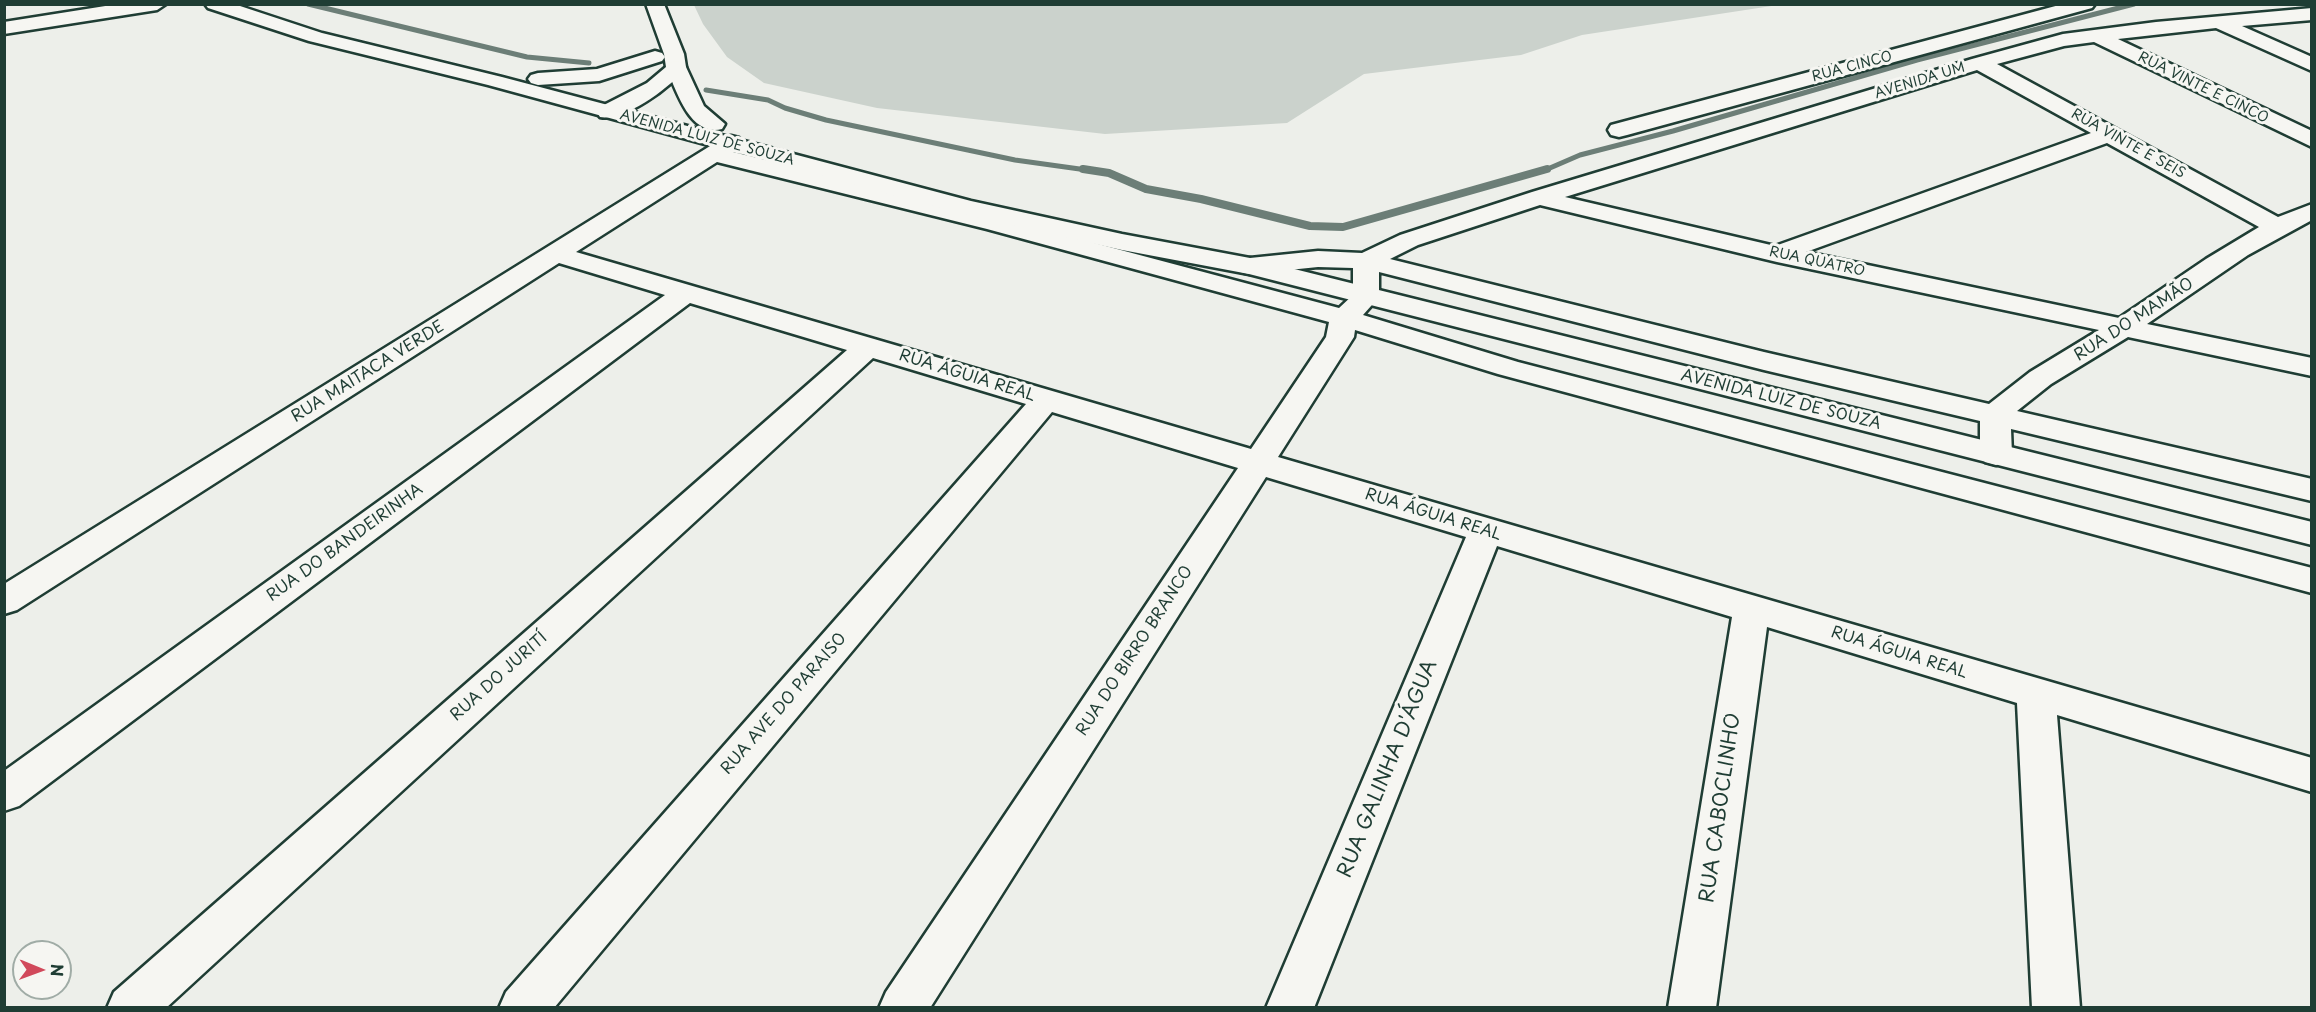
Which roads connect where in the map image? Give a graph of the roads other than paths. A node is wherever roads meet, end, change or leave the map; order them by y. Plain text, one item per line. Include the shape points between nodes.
1 (157, 4) edge
2 (214, 4) edge
3 (255, 4) edge
4 (655, 4) edge
5 (2029, 4) edge
6 (2086, 4) edge
7 (2048, 13) junction
8 (2312, 14) edge
9 (2218, 22) junction
10 (664, 26) junction
11 (4, 28) edge
12 (2095, 35) junction
13 (656, 57) junction
14 (1979, 63) junction
15 (2312, 65) edge
16 (676, 68) junction
17 (538, 79) junction
18 (607, 104) junction
19 (1619, 130) dead end
20 (2110, 134) junction
21 (719, 140) junction
22 (2312, 140) edge
23 (1539, 198) junction
24 (2312, 212) edge
25 (2276, 226) junction
26 (555, 254) junction
27 (1777, 254) junction
28 (1366, 261) junction
29 (1250, 266) junction
30 (686, 292) junction
31 (1355, 308) junction
32 (2122, 328) junction
33 (868, 346) junction
34 (2312, 367) edge
35 (1046, 400) junction
36 (1995, 415) junction
37 (1996, 455) junction
38 (1258, 463) junction
39 (2312, 490) edge
40 (1486, 530) junction
41 (2312, 534) edge
42 (2312, 581) edge
43 (4, 601) edge
44 (1750, 609) junction
45 (2036, 694) junction
46 (2312, 775) edge
47 (4, 794) edge
48 (131, 1008) edge
49 (522, 1008) edge
50 (903, 1008) edge
51 (1290, 1008) edge
52 (1692, 1008) edge
53 (2056, 1008) edge

1 - 11 street
2 - 18 street, AVENIDA LUIZ DE SOUZA via 316,37
3 - 17 street, AVENIDA LUIZ DE SOUZA
4 - 10 street
5 - 7 street
6 - 7 street, RUA CINCO
7 - 19 street, RUA CINCO
8 - 9 street, AVENIDA UM
9 - 12 street, AVENIDA UM
9 - 15 street
10 - 13 street
10 - 16 street
12 - 14 street, AVENIDA UM
12 - 22 street, RUA VINTE E CINCO
13 - 17 street via 599,75
13 - 18 street
14 - 20 street, RUA VINTE E SEIS
14 - 23 street, AVENIDA UM
16 - 18 street via 667,78
16 - 21 street via 695,109
17 - 18 street, AVENIDA LUIZ DE SOUZA
18 - 21 street, AVENIDA LUIZ DE SOUZA
20 - 25 street, RUA VINTE E SEIS
20 - 27 street
21 - 26 street, RUA MAITACA VERDE
21 - 29 street, AVENIDA LUIZ DE SOUZA via 968,208
21 - 31 street via 1079,244
23 - 27 street, RUA QUATRO
23 - 28 street via 1409,240
24 - 25 street, RUA DO MAMÃO
25 - 32 street, RUA DO MAMÃO
26 - 30 street, RUA ÁGUIA REAL
26 - 43 street, RUA MAITACA VERDE
27 - 32 street, RUA QUATRO
28 - 29 street, AVENIDA LUIZ DE SOUZA via 1318,259
28 - 31 street
28 - 36 street, AVENIDA LUIZ DE SOUZA via 1764,362
29 - 31 street, AVENIDA LUIZ DE SOUZA
30 - 33 street, RUA ÁGUIA REAL
30 - 47 street, RUA DO BANDEIRINHA
31 - 37 street, AVENIDA LUIZ DE SOUZA
31 - 38 street, RUA DO BIRRO BRANCO
31 - 42 street via 1515,370
32 - 34 street, RUA QUATRO
32 - 36 street, RUA DO MAMÃO via 2016,396
33 - 35 street, RUA ÁGUIA REAL
33 - 48 street, RUA DO JURITÍ
35 - 38 street, RUA ÁGUIA REAL
35 - 49 street, RUA AVE DO PARAISO
36 - 37 street
36 - 39 street, AVENIDA LUIZ DE SOUZA
37 - 41 street, AVENIDA LUIZ DE SOUZA
38 - 40 street, RUA ÁGUIA REAL
38 - 50 street, RUA DO BIRRO BRANCO
40 - 44 street, RUA ÁGUIA REAL
40 - 51 street, RUA GALINHA D'ÁGUA
44 - 45 street, RUA ÁGUIA REAL
44 - 52 street, RUA CABOCLINHO
45 - 46 street, RUA ÁGUIA REAL
45 - 53 street

